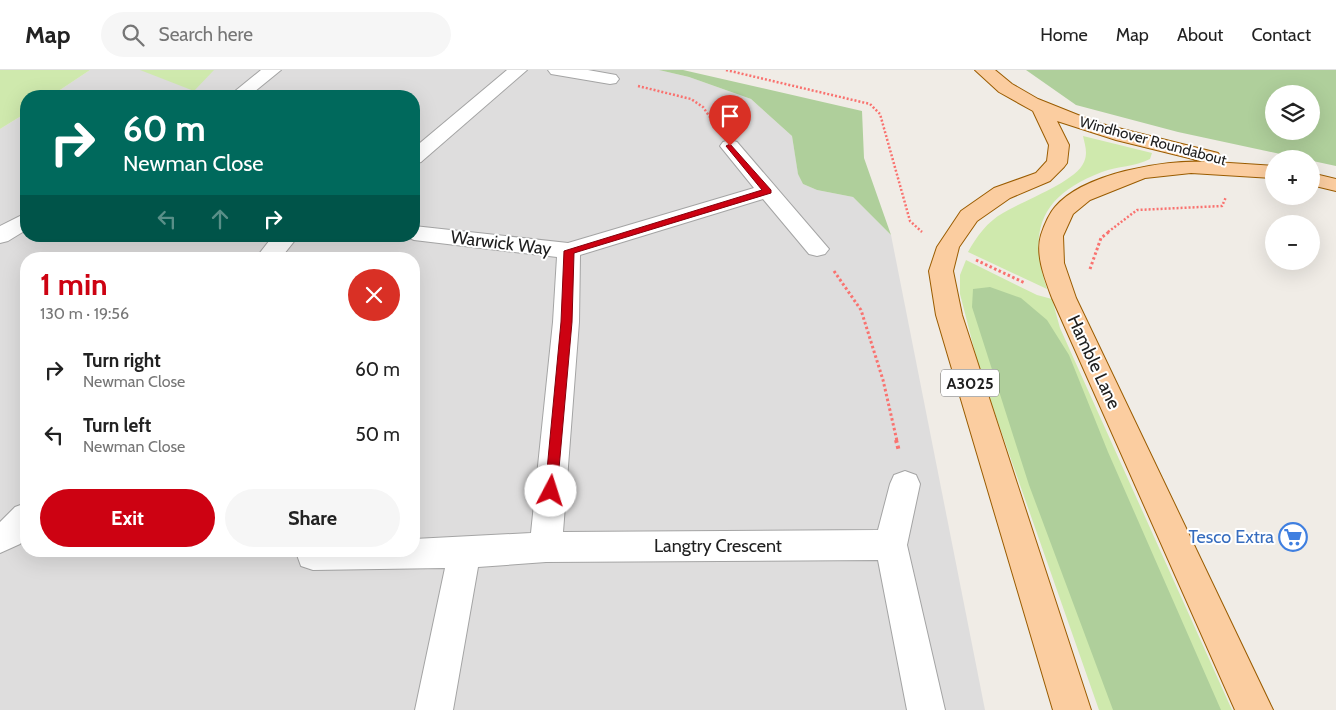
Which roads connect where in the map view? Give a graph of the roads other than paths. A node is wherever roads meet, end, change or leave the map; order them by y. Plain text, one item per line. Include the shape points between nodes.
1 (272, 70) edge
2 (518, 70) edge
3 (558, 70) edge
4 (984, 72) edge
5 (610, 80) road end
6 (246, 90) edge
7 (1040, 108) junction
8 (730, 146) road end
9 (420, 153) edge
10 (1265, 170) edge
11 (1265, 171) edge
12 (1320, 182) edge
13 (1336, 185) edge
14 (768, 191) junction
15 (20, 224) edge
16 (420, 234) edge
17 (0, 236) edge
18 (286, 242) edge
19 (569, 251) junction
20 (275, 252) edge
21 (823, 257) road end
22 (906, 484) road end
23 (20, 522) edge
24 (0, 539) edge
25 (891, 545) junction
26 (546, 547) junction
27 (420, 554) edge
28 (464, 554) junction
29 (434, 710) edge
30 (926, 710) edge
31 (1072, 710) edge
32 (1254, 710) edge

1 - 6 street
2 - 9 street
3 - 5 street
4 - 7 main road, Windhover Roundabout
7 - 10 main road, Windhover Roundabout via 1111,133
7 - 31 main road, A3025 via 1059,145 1056,163 1044,177 1002,193 969,216 948,247 941,271 949,315
8 - 14 street
11 - 32 main road, Hamble Lane via 1191,166 1141,172 1082,195 1063,211 1052,236 1052,263 1064,298
12 - 13 main road
14 - 19 street
14 - 21 street
15 - 17 street
16 - 19 street, Warwick Way
18 - 20 street
19 - 26 street, Warwick Way via 566,322
22 - 25 street
23 - 24 street
25 - 26 street, Langtry Crescent
25 - 30 street
26 - 28 street
27 - 28 street
28 - 29 street

